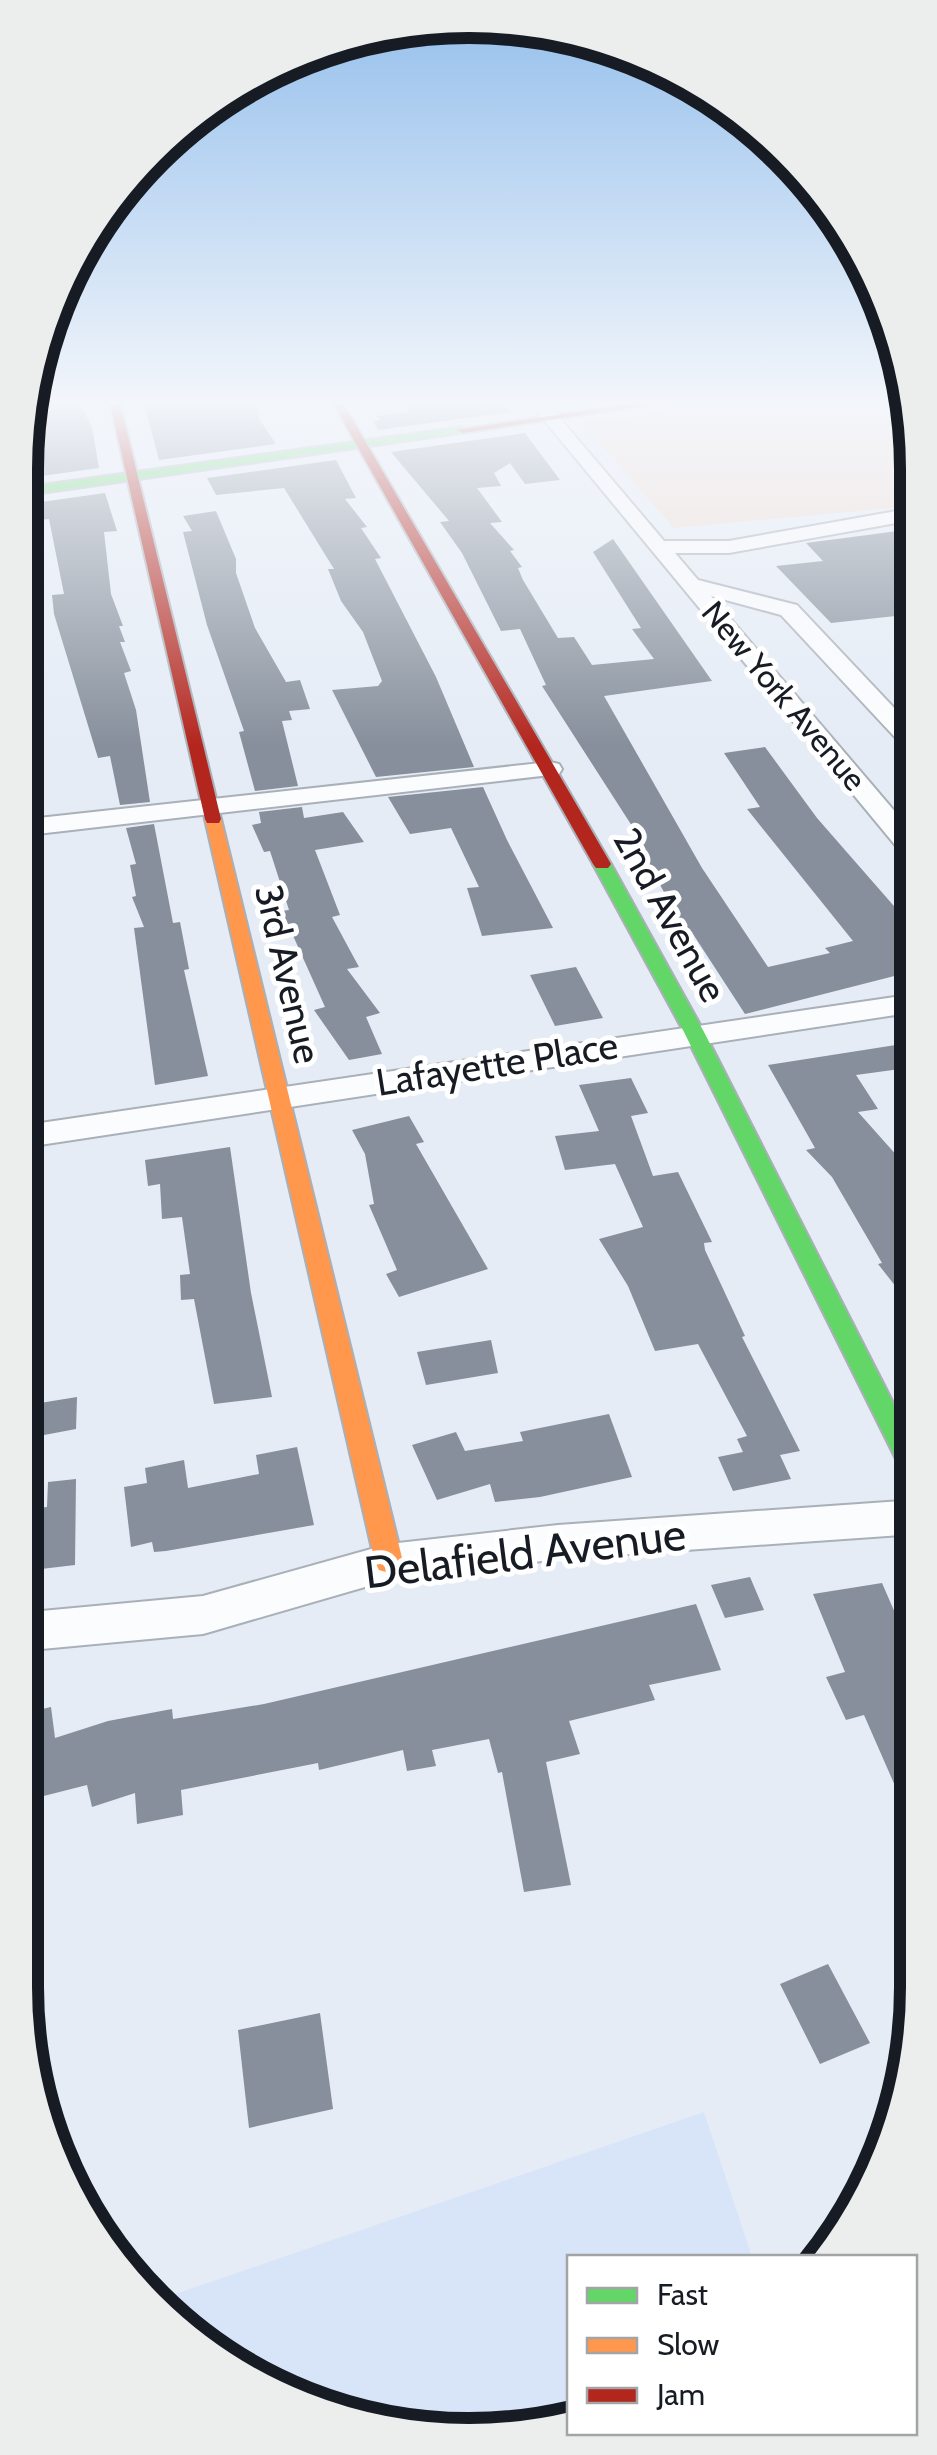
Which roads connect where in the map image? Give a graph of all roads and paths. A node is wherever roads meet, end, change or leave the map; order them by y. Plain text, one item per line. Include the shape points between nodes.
1 (142, 518) edge
2 (403, 518) edge
3 (634, 518) edge
4 (889, 518) edge
5 (658, 547) junction
6 (689, 584) junction
7 (900, 728) edge
8 (550, 769) junction
9 (214, 806) junction
10 (38, 826) edge
11 (900, 834) edge
12 (900, 1005) edge
13 (694, 1032) junction
14 (280, 1100) junction
15 (38, 1134) edge
16 (900, 1442) edge
17 (900, 1518) edge
18 (389, 1562) junction
19 (38, 1630) edge

1 - 9 street, 3rd Avenue
2 - 8 street, 2nd Avenue
3 - 5 street, New York Avenue
4 - 5 street via 728,547
5 - 6 street, New York Avenue
6 - 7 street via 789,610
6 - 11 street, New York Avenue
8 - 9 street
8 - 13 street, 2nd Avenue
9 - 10 street
9 - 14 street, 3rd Avenue
12 - 13 street, Lafayette Place
13 - 14 street, Lafayette Place
13 - 16 street, 2nd Avenue
14 - 15 street, Lafayette Place
14 - 18 street, 3rd Avenue
17 - 18 street, Delafield Avenue via 558,1542
18 - 19 street, Delafield Avenue via 202,1614

